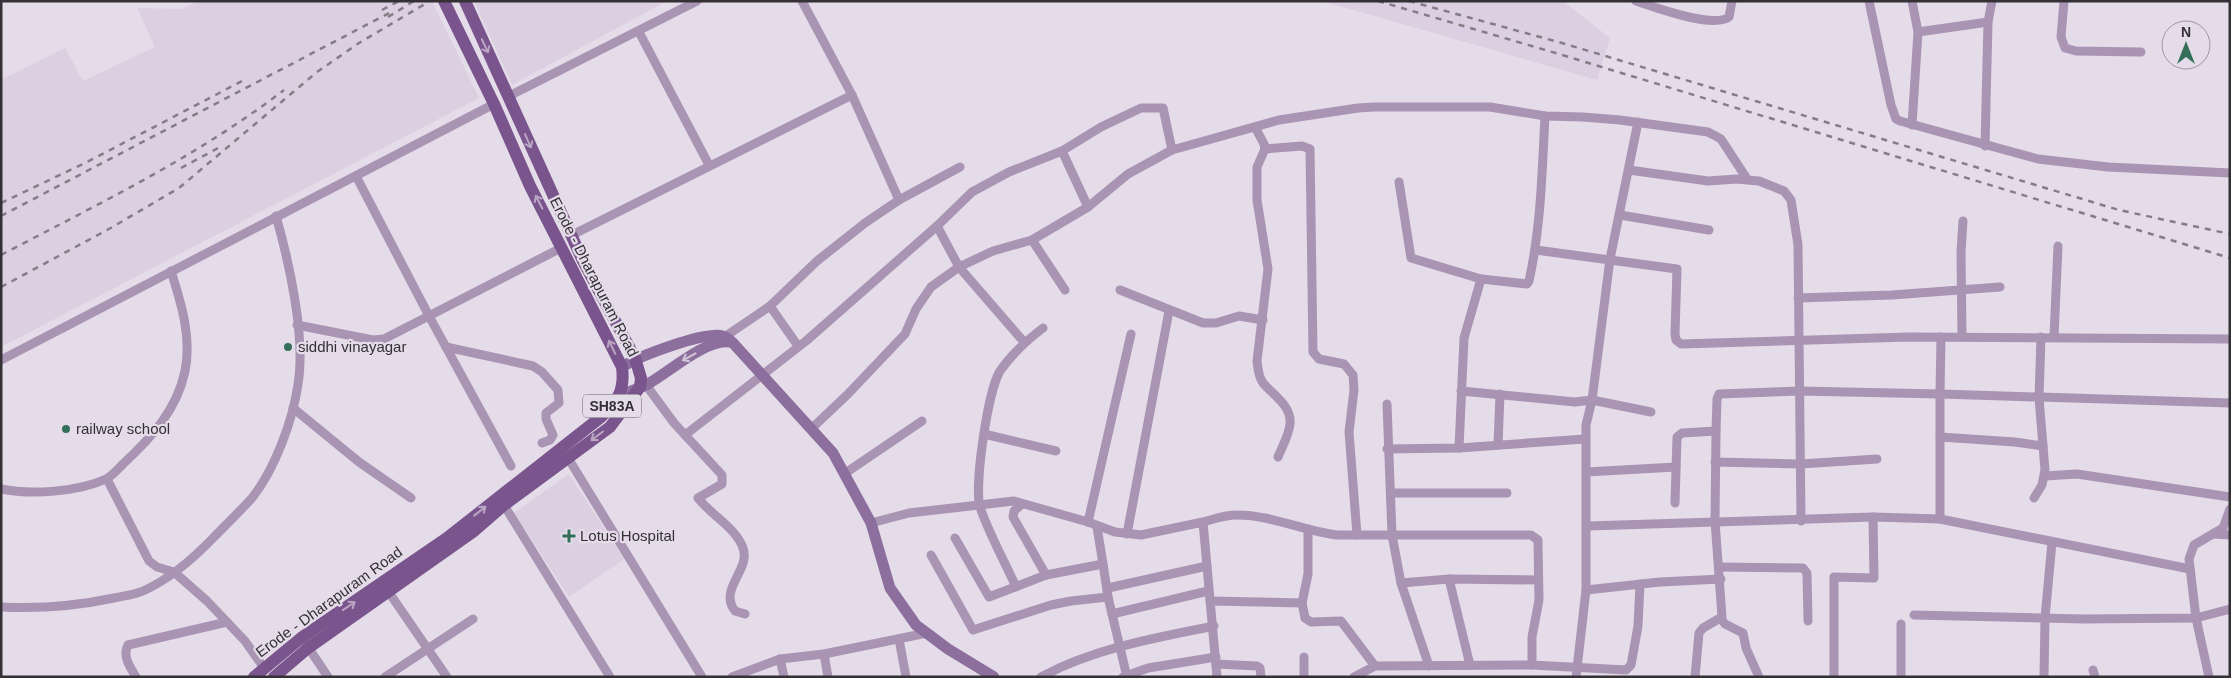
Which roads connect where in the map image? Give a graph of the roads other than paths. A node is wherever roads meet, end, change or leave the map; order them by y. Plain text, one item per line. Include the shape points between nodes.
1 (444, 1) edge
2 (465, 1) edge
3 (697, 1) edge
4 (802, 1) edge
5 (1636, 1) edge
6 (1732, 1) edge
7 (1869, 1) edge
8 (1912, 1) edge
9 (1992, 1) edge
10 (2064, 1) edge
11 (1988, 22) junction
12 (639, 32) junction
13 (1918, 32) junction
14 (2141, 52) dead end
15 (852, 95) junction
16 (508, 96) junction
17 (494, 104) junction
18 (1545, 116) junction
19 (1638, 122) junction
20 (1912, 125) junction
21 (1255, 126) junction
22 (1985, 146) junction
23 (1264, 149) junction
24 (1172, 150) junction
25 (1062, 151) junction
26 (709, 165) junction
27 (960, 167) dead end
28 (1629, 170) junction
29 (2230, 173) edge
30 (356, 176) junction
31 (1747, 179) junction
32 (1399, 182) dead end
33 (899, 200) junction
34 (1088, 207) junction
35 (1620, 215) junction
36 (276, 216) junction
37 (1963, 220) dead end
38 (937, 226) junction
39 (1709, 230) dead end
40 (572, 235) junction
41 (1032, 240) junction
42 (2058, 246) dead end
43 (561, 248) junction
44 (1536, 250) junction
45 (1610, 259) junction
46 (959, 267) junction
47 (171, 271) junction
48 (1481, 279) junction
49 (2000, 287) dead end
50 (1961, 289) junction
51 (1065, 290) dead end
52 (1120, 290) dead end
53 (1798, 298) junction
54 (770, 306) junction
55 (1170, 310) junction
56 (429, 316) junction
57 (1263, 320) junction
58 (297, 325) junction
59 (1043, 328) dead end
60 (1131, 334) dead end
61 (1941, 337) junction
62 (1962, 337) junction
63 (2041, 337) junction
64 (2054, 337) junction
65 (2230, 339) edge
66 (726, 340) junction
67 (1798, 340) junction
68 (1024, 342) junction
69 (798, 346) junction
70 (446, 347) junction
71 (635, 358) junction
72 (1, 360) edge
73 (622, 367) junction
74 (762, 375) junction
75 (643, 386) junction
76 (1462, 391) junction
77 (1800, 391) junction
78 (1500, 394) junction
79 (1940, 394) junction
80 (620, 395) junction
81 (2039, 398) junction
82 (1592, 400) junction
83 (2230, 403) edge
84 (1387, 404) dead end
85 (293, 408) junction
86 (1651, 412) dead end
87 (922, 421) dead end
88 (811, 429) junction
89 (1716, 431) junction
90 (984, 434) junction
91 (685, 435) junction
92 (1940, 437) junction
93 (1585, 440) junction
94 (542, 444) dead end
95 (1498, 445) junction
96 (2043, 446) junction
97 (1459, 448) junction
98 (1387, 449) junction
99 (1056, 451) dead end
100 (1278, 457) dead end
101 (568, 458) junction
102 (1877, 459) dead end
103 (1715, 462) junction
104 (1801, 464) junction
105 (511, 466) dead end
106 (1676, 467) junction
107 (1586, 472) junction
108 (844, 474) junction
109 (2045, 476) junction
110 (107, 479) junction
111 (1, 489) edge
112 (1391, 494) junction
113 (1507, 494) dead end
114 (2230, 497) edge
115 (411, 498) dead end
116 (2034, 498) dead end
117 (1675, 503) dead end
118 (1022, 504) junction
119 (504, 505) junction
120 (980, 505) junction
121 (2230, 510) edge
122 (1873, 517) junction
123 (1940, 519) junction
124 (1715, 521) junction
125 (1801, 521) junction
126 (1088, 522) junction
127 (1202, 522) junction
128 (871, 523) junction
129 (1587, 526) junction
130 (1097, 527) junction
131 (1308, 530) junction
132 (1127, 534) junction
133 (2212, 534) junction
134 (1357, 535) junction
135 (1392, 535) junction
136 (2230, 535) edge
137 (955, 538) dead end
138 (2052, 542) junction
139 (931, 555) dead end
140 (1103, 564) junction
141 (1207, 566) junction
142 (1719, 567) junction
143 (2190, 569) junction
144 (174, 572) junction
145 (1046, 575) junction
146 (1449, 579) junction
147 (1721, 579) junction
148 (1537, 580) junction
149 (1402, 583) junction
150 (1640, 584) junction
151 (1016, 587) junction
152 (1586, 590) junction
153 (388, 591) junction
154 (1108, 593) junction
155 (1209, 596) junction
156 (1302, 603) junction
157 (1, 607) edge
158 (2230, 609) edge
159 (745, 614) dead end
160 (1112, 614) junction
161 (1914, 615) dead end
162 (2045, 618) junction
163 (2196, 618) junction
164 (473, 619) dead end
165 (1721, 619) junction
166 (1808, 621) dead end
167 (227, 622) junction
168 (1901, 624) dead end
169 (1214, 626) junction
170 (927, 633) junction
171 (900, 640) junction
172 (305, 643) junction
173 (1120, 646) junction
174 (427, 648) junction
175 (824, 654) junction
176 (1304, 657) dead end
177 (780, 659) junction
178 (1216, 660) junction
179 (1470, 665) junction
180 (1375, 666) junction
181 (1429, 666) junction
182 (1532, 666) junction
183 (269, 672) edge
184 (1577, 673) edge
185 (1125, 676) edge
186 (136, 677) edge
187 (254, 677) edge
188 (328, 677) edge
189 (385, 677) edge
190 (447, 677) edge
191 (610, 677) edge
192 (702, 677) edge
193 (732, 677) edge
194 (784, 677) edge
195 (828, 677) edge
196 (906, 677) edge
197 (994, 677) edge
198 (1041, 677) edge
199 (1218, 677) edge
200 (1261, 677) edge
201 (1304, 677) edge
202 (1354, 677) edge
203 (1695, 677) edge
204 (1759, 677) edge
205 (1834, 677) edge
206 (1901, 677) edge
207 (2044, 677) edge
208 (2209, 677) edge

1 - 17 main road, Erode - Dharapuram Road / SH83A
2 -> 16 main road, Erode - Dharapuram Road / SH83A
3 - 12 street
4 - 15 street
5 - 6 street via 1665,11 1718,21 1729,17
7 - 20 street via 1893,114 1900,122
8 - 13 street
9 - 11 street
10 - 14 street via 2061,36 2065,48
11 - 13 street
11 - 22 street
12 - 16 street
12 - 26 street
13 - 20 street
15 - 26 street
15 - 33 street
16 -> 40 main road, Erode - Dharapuram Road / SH83A
17 - 30 street
43 -> 17 main road, Erode - Dharapuram Road / SH83A
18 - 19 street
18 - 21 street via 1490,107 1374,107 1314,114
18 - 44 street
19 - 28 street
19 - 31 street via 1715,134
20 - 22 street
21 - 23 street via 1264,141
21 - 24 street
22 - 29 street via 2074,164
23 - 57 street via 1258,162 1257,176 1258,216 1268,269
23 - 134 street via 1302,146 1310,149 1313,352 1318,358 1344,364 1353,375 1349,432
24 - 25 street via 1163,108 1141,108 1100,127
24 - 34 street via 1128,174
25 - 34 street
25 - 38 street via 1009,172 972,192
26 - 40 street
27 - 33 street
28 - 31 street via 1708,181
28 - 35 street
30 - 36 street
30 - 56 street
31 - 53 street via 1784,191 1791,200 1798,245
32 - 48 street via 1411,258
33 - 54 street via 817,261
34 - 41 street
35 - 39 street
35 - 45 street
36 - 47 street
36 - 58 street via 289,267
37 - 50 street
38 - 46 street
38 - 69 street
40 - 71 main road, Erode - Dharapuram Road / SH83A
41 - 46 street via 992,251
41 - 51 street
42 - 64 street
43 - 56 street
73 -> 43 main road, Erode - Dharapuram Road / SH83A
44 - 45 street
44 - 48 street via 1527,284
45 - 67 street via 1677,270 1675,337 1680,344
45 - 82 street
46 - 68 street
46 - 88 street via 931,287 905,334
47 - 72 street
47 - 110 street via 187,335 185,372 170,410 150,439
48 - 76 street via 1464,338
49 - 50 street
50 - 53 street
50 - 62 street
52 - 55 street
53 - 67 street
54 - 66 street
54 - 69 street
55 - 57 street via 1203,323 1239,316
55 - 132 street
56 - 58 street via 384,339 373,340
56 - 70 street
57 - 100 street via 1258,374 1289,414 1290,424
58 - 85 street via 299,382
59 - 68 street
60 - 126 street
61 - 62 street
61 - 67 street
61 - 79 street
62 - 63 street
63 - 64 street
63 - 81 street
64 - 65 street
66 - 71 street via 710,335
66 - 74 street
66 -> 75 street via 682,361
67 - 77 street
68 - 90 street via 996,381
69 - 74 street
70 - 94 street via 526,364 542,372 560,396 559,403 546,412 553,435
70 - 105 street
71 - 73 street
71 - 75 main road, Erode - Dharapuram Road / SH83A
73 - 80 main road, Erode - Dharapuram Road / SH83A
74 - 88 street
74 - 91 street
75 - 80 street
75 - 91 street
75 -> 101 main road, Erode - Dharapuram Road / SH83A via 610,427
76 - 78 street
76 - 97 street
77 - 79 street
77 - 89 street via 1719,394
77 - 104 street
78 - 82 street via 1575,402
78 - 95 street
79 - 81 street
79 - 92 street
172 -> 80 main road, Erode - Dharapuram Road / SH83A via 602,417
81 - 83 street
81 - 96 street
82 - 86 street
82 - 93 street
84 - 98 street
85 - 115 street via 359,462
85 - 144 street via 271,466 252,497 204,548
87 - 108 street
88 - 108 street via 833,453
89 - 103 street
89 - 106 street via 1678,435
90 - 99 street
90 - 120 street via 980,460
91 - 159 street via 723,478 722,484 698,498 743,546 744,560 733,584 730,601 735,611
92 - 96 street
92 - 123 street
93 - 95 street
93 - 107 street
95 - 97 street
96 - 109 street
97 - 98 street
98 - 112 street
101 - 119 main road, Erode - Dharapuram Road / SH83A
101 - 192 street
102 - 104 street
103 - 104 street
103 - 124 street
104 - 125 street
106 - 107 street
106 - 117 street
107 - 129 street
108 - 128 street
109 - 114 street via 2077,474
109 - 116 street
110 - 111 street via 66,490 16,492
110 - 144 street via 149,561
112 - 113 street
112 - 135 street
118 - 120 street
118 - 126 street
118 - 145 street via 1014,511 1013,517
119 - 153 main road, Erode - Dharapuram Road / SH83A via 474,531
119 - 191 street
120 - 128 street via 909,513
120 - 151 street
121 - 133 street via 2223,528
122 - 123 street
122 - 125 street
122 - 205 street via 1874,578 1834,577
123 - 138 street
124 - 125 street
124 - 129 street
124 - 142 street
126 - 130 street
127 - 131 street via 1242,515
127 - 132 street
127 - 141 street
128 - 170 street via 890,588 916,625
129 - 152 street
130 - 132 street
130 - 140 street
131 - 134 street
131 - 156 street via 1308,574
133 - 136 street
133 - 143 street via 2194,545 2189,559
134 - 135 street
135 - 148 street via 1531,534 1538,540
135 - 149 street
137 - 151 street via 989,597
138 - 143 street
138 - 162 street
139 - 154 street via 973,630 1051,605
140 - 145 street
140 - 154 street
141 - 154 street
141 - 155 street
142 - 147 street
142 - 166 street via 1803,568 1807,573
143 - 163 street
144 - 157 street via 142,592 87,604 37,609
144 - 167 street
145 - 151 street
146 - 148 street
146 - 149 street
146 - 179 street
147 - 150 street
147 - 165 street
148 - 182 street via 1539,600 1532,637
149 - 181 street
150 - 152 street
150 - 184 street via 1638,626 1630,667
152 - 184 street
153 - 172 main road, Erode - Dharapuram Road / SH83A
153 - 174 street
154 - 160 street
155 - 156 street via 1280,604
155 - 160 street
155 - 169 street
156 - 180 street via 1307,620 1337,620 1346,625
158 - 163 street
160 - 173 street
161 - 162 street
162 - 163 street
162 - 207 street
163 - 208 street
164 - 174 street
165 - 203 street via 1699,633
165 - 204 street via 1743,633
167 - 183 street
167 - 186 street via 128,644 127,659
168 - 206 street
169 - 173 street
169 - 178 street
170 - 171 street
170 - 197 street
171 - 175 street
171 - 196 street
172 - 183 main road, Erode - Dharapuram Road / SH83A
172 - 188 street
173 - 185 street
173 - 198 street via 1078,659
174 - 189 street
174 - 190 street
175 - 177 street
175 - 195 street
176 - 201 street
177 - 193 street
177 - 194 street
178 - 185 street via 1148,668
178 - 199 street
178 - 200 street via 1257,666
179 - 181 street
179 - 182 street
180 - 181 street
180 - 202 street
182 - 184 street
183 - 187 main road, Erode - Dharapuram Road / SH83A

